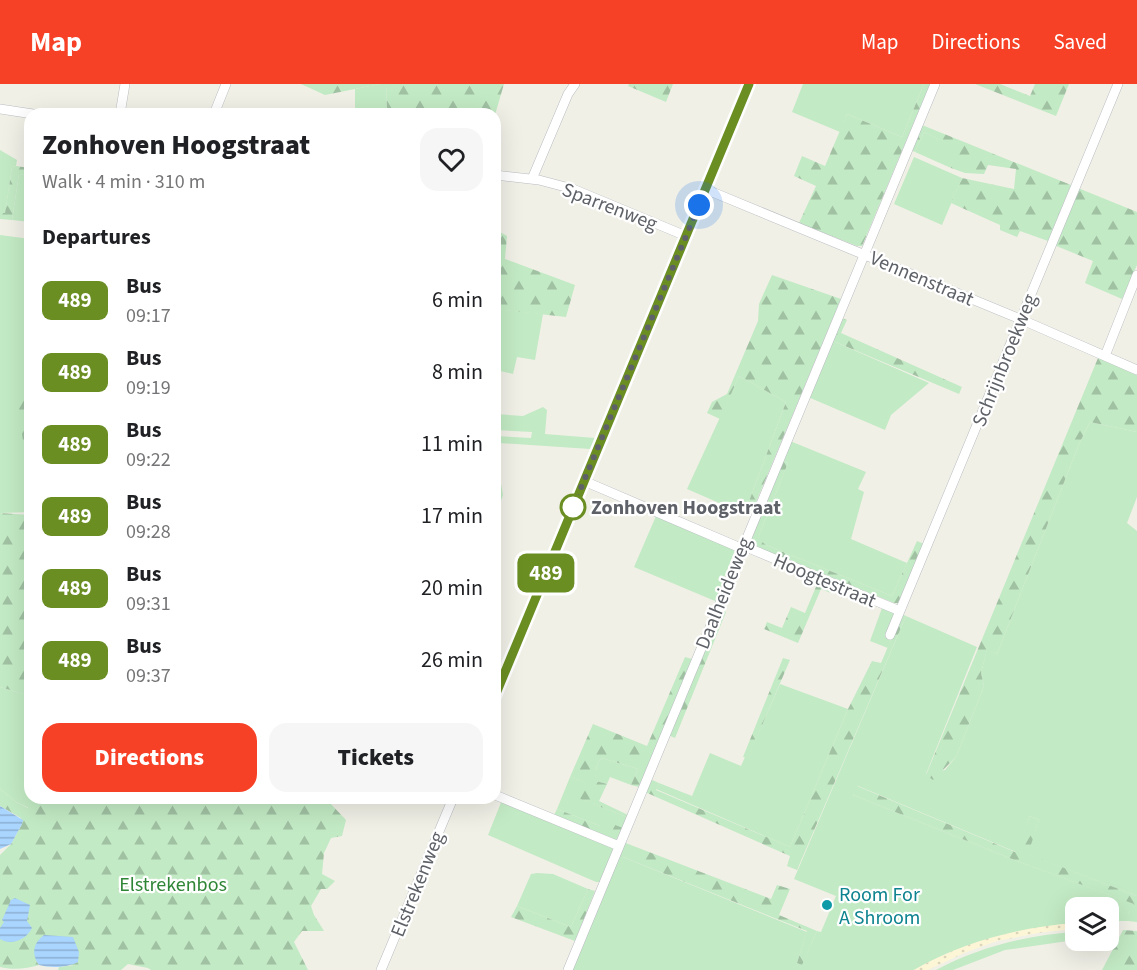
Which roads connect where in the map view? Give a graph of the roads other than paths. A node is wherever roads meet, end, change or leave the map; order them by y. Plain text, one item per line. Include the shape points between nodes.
1 (124, 84) edge
2 (226, 84) edge
3 (575, 84) edge
4 (749, 84) edge
5 (934, 84) edge
6 (1118, 84) edge
7 (121, 108) edge
8 (216, 108) edge
9 (0, 109) edge
10 (24, 113) edge
11 (501, 176) edge
12 (532, 179) junction
13 (705, 189) junction
14 (686, 236) junction
15 (864, 254) junction
16 (1137, 275) edge
17 (1020, 319) junction
18 (1105, 356) junction
19 (1137, 370) edge
20 (584, 481) junction
21 (743, 546) junction
22 (900, 611) junction
23 (890, 635) dead end
24 (501, 682) edge
25 (501, 797) edge
26 (450, 804) edge
27 (619, 846) junction
28 (381, 970) edge
29 (568, 970) edge

1 - 7 street
2 - 8 street
3 - 12 street
4 - 13 street
5 - 15 street, Daalheideweg
6 - 17 street, Schrijnbroekweg
9 - 10 street
11 - 12 street, Sparrenweg
12 - 14 street, Sparrenweg via 573,189
13 - 14 street
13 - 15 street, Vennenstraat
14 - 20 street
15 - 17 street, Vennenstraat
15 - 21 street, Daalheideweg
16 - 18 street
17 - 18 street, Vennenstraat
17 - 22 street, Schrijnbroekweg
18 - 19 street, Vennenstraat
20 - 21 street, Hoogtestraat via 735,546
20 - 24 street
21 - 22 street, Hoogtestraat
21 - 27 street, Daalheideweg
22 - 23 street, Schrijnbroekweg
25 - 27 street
26 - 28 street, Elstrekenweg
27 - 29 street, Daalheideweg

